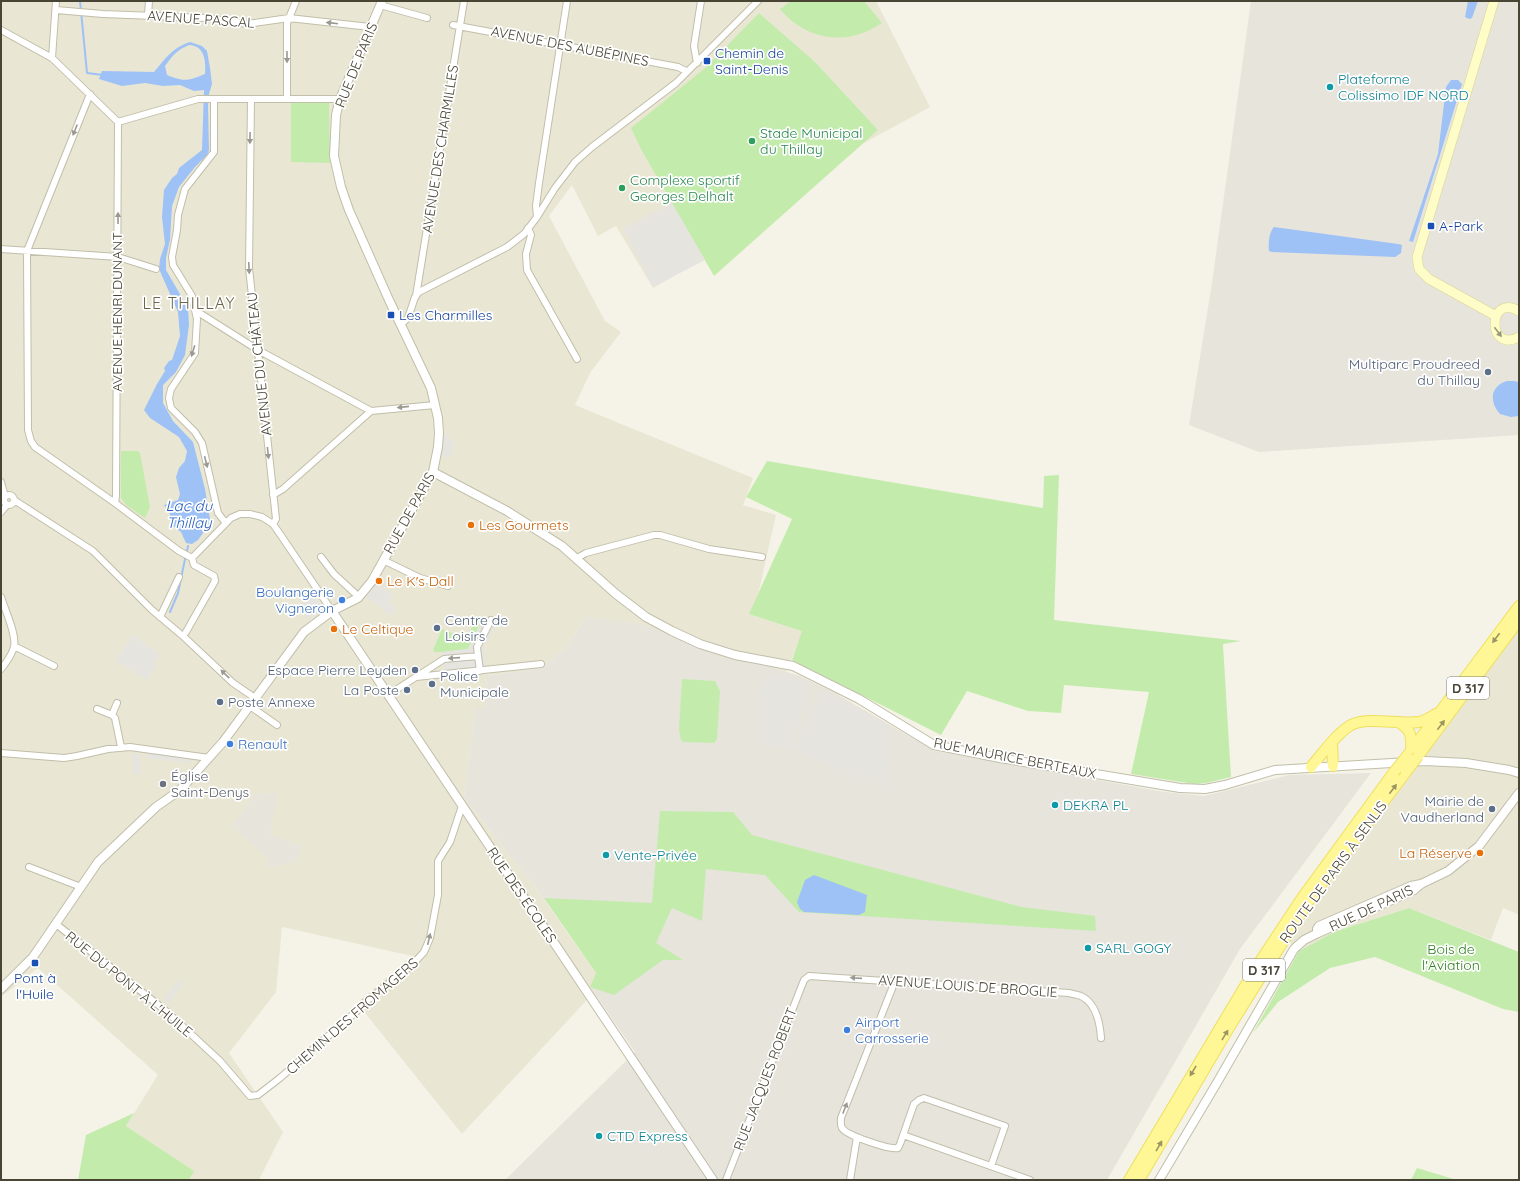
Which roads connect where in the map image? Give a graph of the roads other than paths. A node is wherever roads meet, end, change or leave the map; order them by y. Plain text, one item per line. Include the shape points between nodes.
1 (56, 1) edge
2 (149, 1) edge
3 (296, 1) edge
4 (464, 1) edge
5 (567, 1) edge
6 (701, 1) edge
7 (758, 1) edge
8 (1494, 1) edge
9 (381, 3) edge
10 (56, 10) junction
11 (148, 15) junction
12 (289, 18) junction
13 (427, 18) dead end
14 (456, 25) junction
15 (370, 27) junction
16 (1, 30) edge
17 (560, 44) junction
18 (52, 58) junction
19 (697, 63) junction
20 (686, 71) junction
21 (90, 94) junction
22 (212, 99) junction
23 (251, 99) junction
24 (287, 99) junction
25 (340, 99) junction
26 (118, 122) junction
27 (537, 217) junction
28 (528, 228) junction
29 (1, 249) edge
30 (27, 251) junction
31 (118, 257) junction
32 (156, 269) dead end
33 (415, 297) junction
34 (1519, 311) edge
35 (197, 313) junction
36 (1496, 316) junction
37 (400, 324) junction
38 (1519, 337) edge
39 (258, 350) junction
40 (578, 359) dead end
41 (435, 404) junction
42 (371, 411) junction
43 (433, 472) junction
44 (1, 482) edge
45 (273, 495) junction
46 (5, 497) junction
47 (14, 500) junction
48 (115, 503) junction
49 (7, 505) junction
50 (1, 512) edge
51 (225, 522) junction
52 (273, 524) junction
53 (321, 557) dead end
54 (762, 557) dead end
55 (192, 558) junction
56 (577, 558) junction
57 (383, 560) junction
58 (179, 577) dead end
59 (448, 586) dead end
60 (1, 597) edge
61 (359, 598) junction
62 (1519, 606) edge
63 (332, 611) junction
64 (160, 617) junction
65 (491, 620) dead end
66 (1519, 620) edge
67 (186, 632) dead end
68 (14, 646) junction
69 (478, 656) junction
70 (541, 664) dead end
71 (54, 666) dead end
72 (1, 669) edge
73 (480, 671) junction
74 (416, 677) junction
75 (388, 695) junction
76 (255, 698) junction
77 (117, 702) dead end
78 (250, 706) junction
79 (97, 708) dead end
80 (1439, 712) junction
81 (112, 715) junction
82 (1398, 722) junction
83 (277, 725) dead end
84 (1332, 742) junction
85 (121, 747) junction
86 (1, 753) edge
87 (1415, 755) junction
88 (209, 758) junction
89 (1333, 766) junction
90 (1311, 767) junction
91 (1519, 773) edge
92 (1519, 793) edge
93 (462, 806) junction
94 (29, 867) dead end
95 (81, 887) junction
96 (56, 924) junction
97 (806, 978) joint
98 (895, 981) junction
99 (1, 989) edge
100 (1100, 1038) dead end
101 (250, 1096) joint
102 (903, 1135) junction
103 (857, 1137) junction
104 (990, 1166) junction
105 (713, 1180) edge
106 (726, 1180) edge
107 (850, 1180) edge
108 (1030, 1180) edge
109 (1129, 1180) edge
110 (1139, 1180) edge
111 (1159, 1180) edge

1 - 10 street
2 - 11 street
3 - 12 street
4 - 14 street, AVENUE DES CHARMILLES
5 - 17 street
6 - 19 street via 694,46
7 - 19 street
8 - 36 main road via 1417,257 1418,269 1429,279
9 - 13 street
9 - 15 street, RUE DE PARIS
10 - 11 street, AVENUE PASCAL
10 - 18 street
11 - 12 street, AVENUE PASCAL via 214,19 246,24
15 -> 12 street, AVENUE PASCAL
12 -> 24 street
14 - 17 street, AVENUE DES AUBÉPINES
14 - 33 street, AVENUE DES CHARMILLES
15 - 25 street, RUE DE PARIS
16 - 18 street
17 - 20 street, AVENUE DES AUBÉPINES via 678,67
17 - 27 street via 539,183
18 - 21 street
19 - 20 street
20 - 27 street via 676,83 575,162
21 - 26 street
21 -> 30 street
22 - 23 street
22 - 26 street via 202,98
22 - 35 street via 214,152 185,189 172,257 175,270 192,296
23 - 24 street
23 -> 39 street, AVENUE DU CHÂTEAU via 249,268
24 - 25 street
25 - 37 street, RUE DE PARIS via 336,115 334,156 341,187
31 -> 26 street, AVENUE HENRI DUNANT
27 - 28 street
28 - 33 street via 507,247 423,289
28 - 40 street via 531,235 526,254 527,270
29 - 30 street
30 - 31 street
30 - 48 street via 28,430 31,441 35,447
31 - 32 street
31 - 48 street, AVENUE HENRI DUNANT
33 - 37 street via 408,318
34 - 36 main road via 1508,308
35 - 39 street
35 -> 51 street via 194,353 171,390 169,398 171,408 195,432 202,443 218,513
36 -> 38 main road via 1494,328 1498,335 1508,340
37 - 41 street, RUE DE PARIS
39 - 42 street
39 -> 45 street, AVENUE DU CHÂTEAU
41 -> 42 street
41 - 43 street, RUE DE PARIS via 439,433
42 - 45 street
43 - 56 street, RUE MAURICE BERTEAUX via 506,511
43 - 57 street, RUE DE PARIS
44 - 46 street
45 - 52 street, AVENUE DU CHÂTEAU via 276,519
46 - 47 street via 9,495
46 - 49 street
47 - 49 street via 12,505
47 - 64 street via 93,551
48 - 55 street
49 - 50 street
51 - 52 street via 240,514 250,514 262,517
51 - 55 street
52 - 63 street
53 - 61 street via 334,574
54 - 56 street via 710,549 654,535
55 - 67 street via 194,564 214,576 215,581
56 - 90 street, RUE MAURICE BERTEAUX via 616,594 646,617 672,631 700,644 735,655 793,666 859,700 934,745 1186,788 1204,789 1275,770
57 - 59 street via 420,578
57 - 61 street, RUE DE PARIS
58 - 64 street
60 - 68 street via 13,633
61 - 63 street, RUE DE PARIS
62 -> 80 main road, D 317
63 - 75 street, RUE DES ÉCOLES
63 - 76 street, RUE DE PARIS via 304,632
76 -> 64 street via 233,682
65 - 69 street via 477,647
87 -> 66 main road, D 317
68 - 71 street
68 - 72 street
69 - 73 street
69 -> 74 street via 444,659
70 - 73 street
73 - 74 street
74 - 75 street
75 - 93 street, RUE DES ÉCOLES
76 - 78 street, RUE DE PARIS
77 - 81 street
78 - 83 street
78 - 88 street, RUE DE PARIS
79 - 81 street
80 - 82 main road via 1420,722
80 - 87 main road, D 317
81 - 85 street via 115,718
82 - 84 main road via 1355,723
82 - 87 main road via 1409,731
84 - 89 main road
84 - 90 main road
85 - 86 street via 64,758
85 - 88 street
87 - 89 street, RUE MAURICE BERTEAUX via 1379,764
87 - 91 street, RUE MAURICE BERTEAUX
87 -> 109 main road, ROUTE DE PARIS À SENLIS / D 317, bridge via 1394,772 1341,843 1261,960
110 -> 87 main road, ROUTE DE PARIS À SENLIS / D 317, bridge via 1234,1019 1308,902 1406,772
88 - 95 street, RUE DE PARIS via 180,790 156,807 98,862
89 - 90 street, RUE MAURICE BERTEAUX
92 - 111 street, RUE DE PARIS via 1479,846 1448,871 1319,926 1318,933 1294,949
101 -> 93 street, CHEMIN DES FROMAGERS via 258,1095 280,1078 424,952 430,938 438,896 438,860 450,842
93 - 105 street, RUE DES ÉCOLES
94 - 95 street
95 - 96 street, RUE DE PARIS
96 - 99 street, RUE DE PARIS via 28,964
96 - 101 street, RUE DU PONT À L'HUILE via 166,1011 220,1061
98 -> 97 street, AVENUE LOUIS DE BROGLIE via 812,975
97 - 106 street, RUE JACQUES ROBERT
98 - 100 street, AVENUE LOUIS DE BROGLIE via 1069,993 1082,997 1092,1006 1100,1024
103 -> 98 street via 842,1128 841,1118
102 - 103 street via 898,1148 894,1149
102 - 104 street
102 - 104 street via 914,1104 924,1098 1005,1126
103 - 107 street
104 - 108 street

